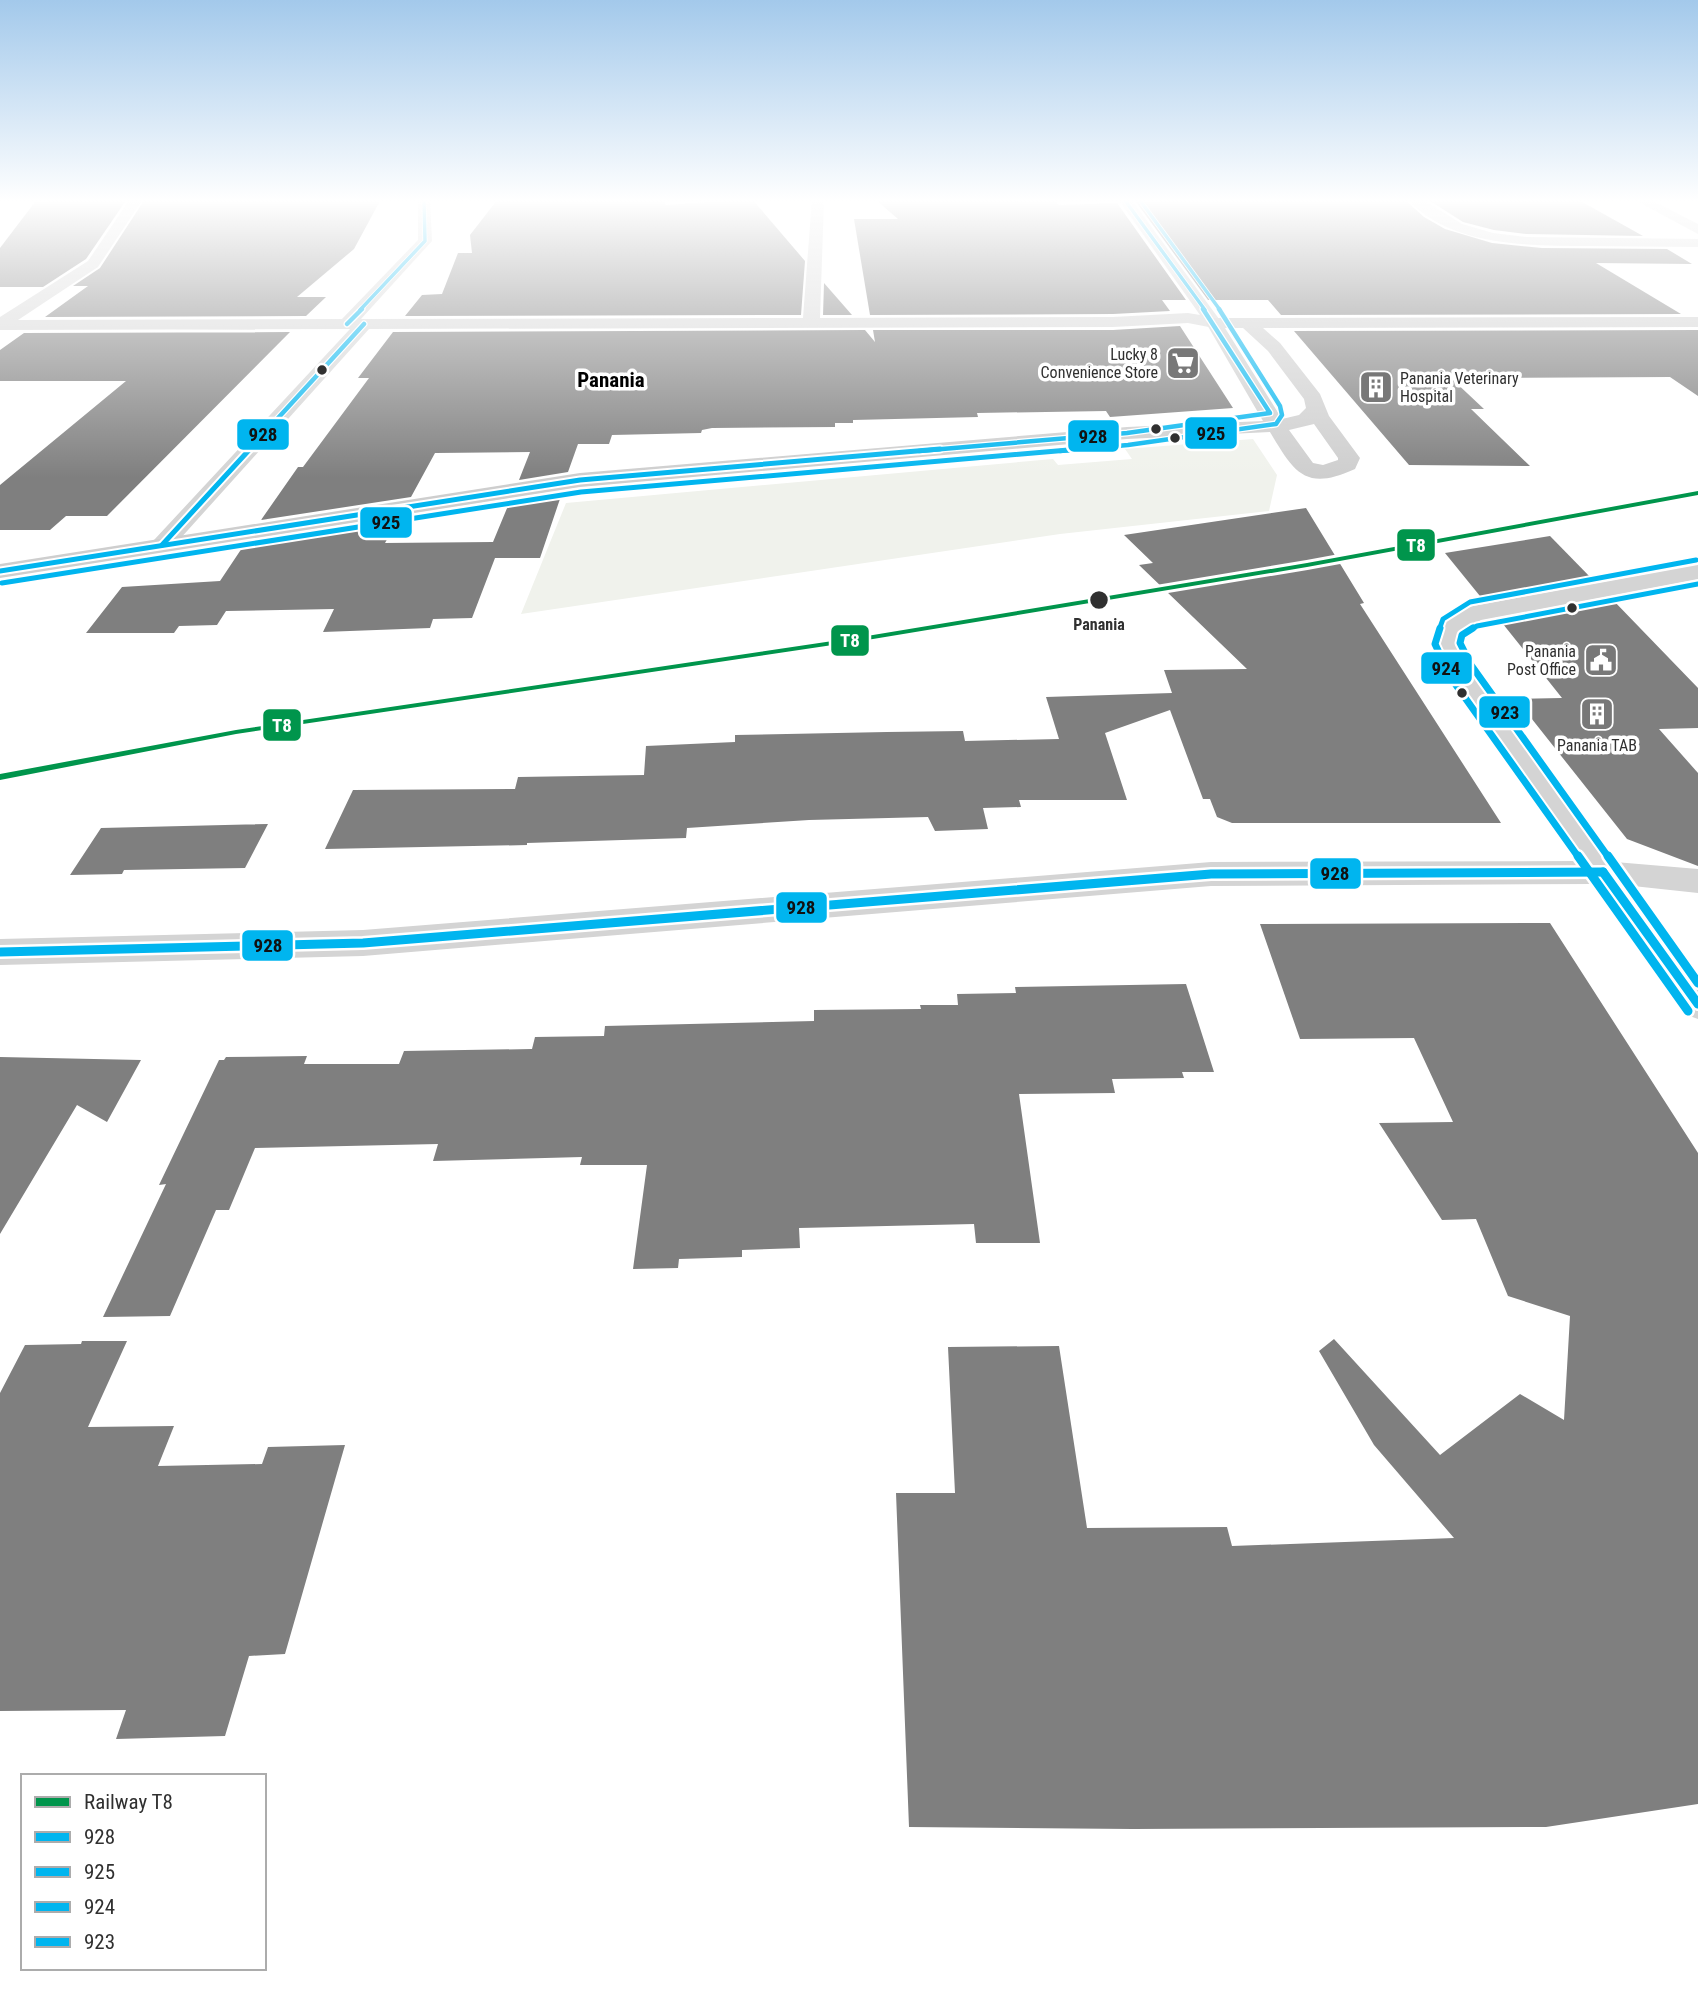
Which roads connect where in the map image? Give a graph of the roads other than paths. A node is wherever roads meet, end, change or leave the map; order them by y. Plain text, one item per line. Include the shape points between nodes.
1 (50, 292) edge
2 (382, 292) edge
3 (813, 292) edge
4 (1190, 292) edge
5 (1698, 322) edge
6 (811, 323) junction
7 (355, 324) junction
8 (0, 325) edge
9 (1217, 329) junction
10 (1253, 329) junction
11 (1315, 410) junction
12 (1276, 424) junction
13 (162, 545) junction
14 (0, 571) edge
15 (1698, 572) edge
16 (1603, 872) junction
17 (1698, 881) edge
18 (0, 952) edge
19 (1698, 1004) edge

1 - 8 street
2 - 7 street
3 - 6 street
4 - 9 street
5 - 10 street
6 - 7 street
6 - 9 street via 1113,322
7 - 8 street
7 - 13 street
9 - 10 street
9 - 12 street
10 - 11 street via 1274,347 1313,398
11 - 12 street via 1307,420
11 - 12 street via 1349,458 1348,464 1318,472 1306,470
12 - 13 street via 580,480
13 - 14 street
15 - 16 street via 1473,614 1452,627 1447,644 1451,656
16 - 17 street
16 - 18 street via 1211,874 363,943
16 - 19 street

